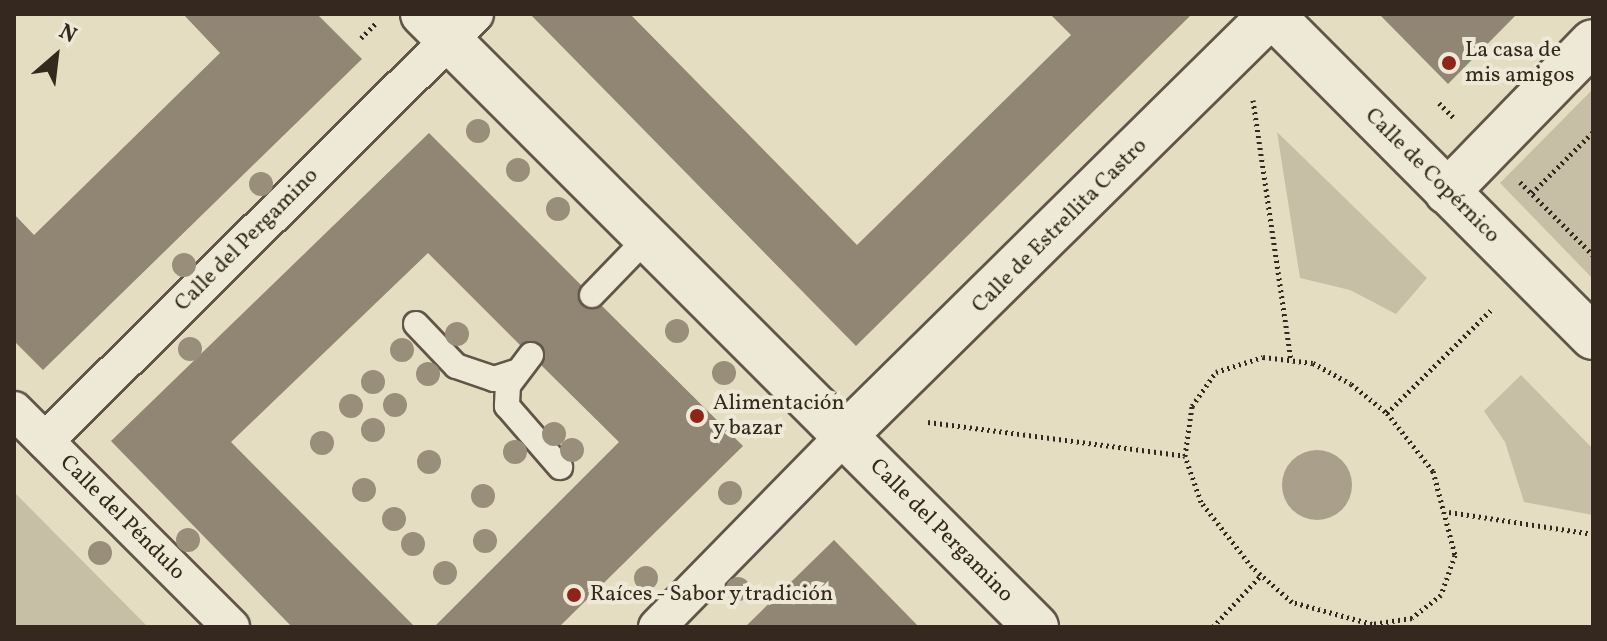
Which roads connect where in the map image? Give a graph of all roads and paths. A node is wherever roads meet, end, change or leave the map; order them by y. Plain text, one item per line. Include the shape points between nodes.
1 (1272, 14) edge
2 (432, 21) edge
3 (361, 38) dead end
4 (1593, 42) edge
5 (1254, 87) dead end
6 (1593, 132) edge
7 (1487, 150) junction
8 (1447, 192) junction
9 (1532, 193) junction
10 (648, 237) junction
11 (1593, 255) edge
12 (592, 295) dead end
13 (1492, 309) dead end
14 (416, 324) dead end
15 (1593, 337) edge
16 (1291, 360) junction
17 (14, 410) edge
18 (1387, 413) junction
19 (927, 421) dead end
20 (846, 434) junction
21 (45, 441) junction
22 (1185, 456) junction
23 (560, 467) dead end
24 (1449, 512) junction
25 (1593, 534) edge
26 (1261, 575) junction
27 (1351, 624) edge
28 (231, 627) edge
29 (657, 627) edge
30 (1036, 627) edge
31 (1213, 627) edge

1 - 8 street, Calle de Copérnico
1 - 20 street, Calle de Estrellita Castro
2 - 3 path
2 - 10 street, Calle del Pergamino
2 - 21 street, Calle del Pergamino
4 - 7 street
5 - 16 path
6 - 9 path
7 - 8 street
7 - 9 path
8 - 15 street, Calle de Copérnico
9 - 11 path
10 - 12 lane
10 - 20 street, Calle del Pergamino
13 - 18 path
14 - 23 lane via 456,366 494,379 523,363 507,406
16 - 18 path via 1351,384
16 - 22 path via 1263,357 1216,372 1192,406
17 - 21 street, Calle del Péndulo
18 - 24 path via 1433,471
19 - 22 path
20 - 29 street
20 - 30 street, Calle del Pergamino
21 - 28 street, Calle del Péndulo
22 - 26 path via 1201,502
24 - 25 path
24 - 27 path via 1455,555 1441,595 1412,618
26 - 27 path via 1292,602
26 - 31 path

